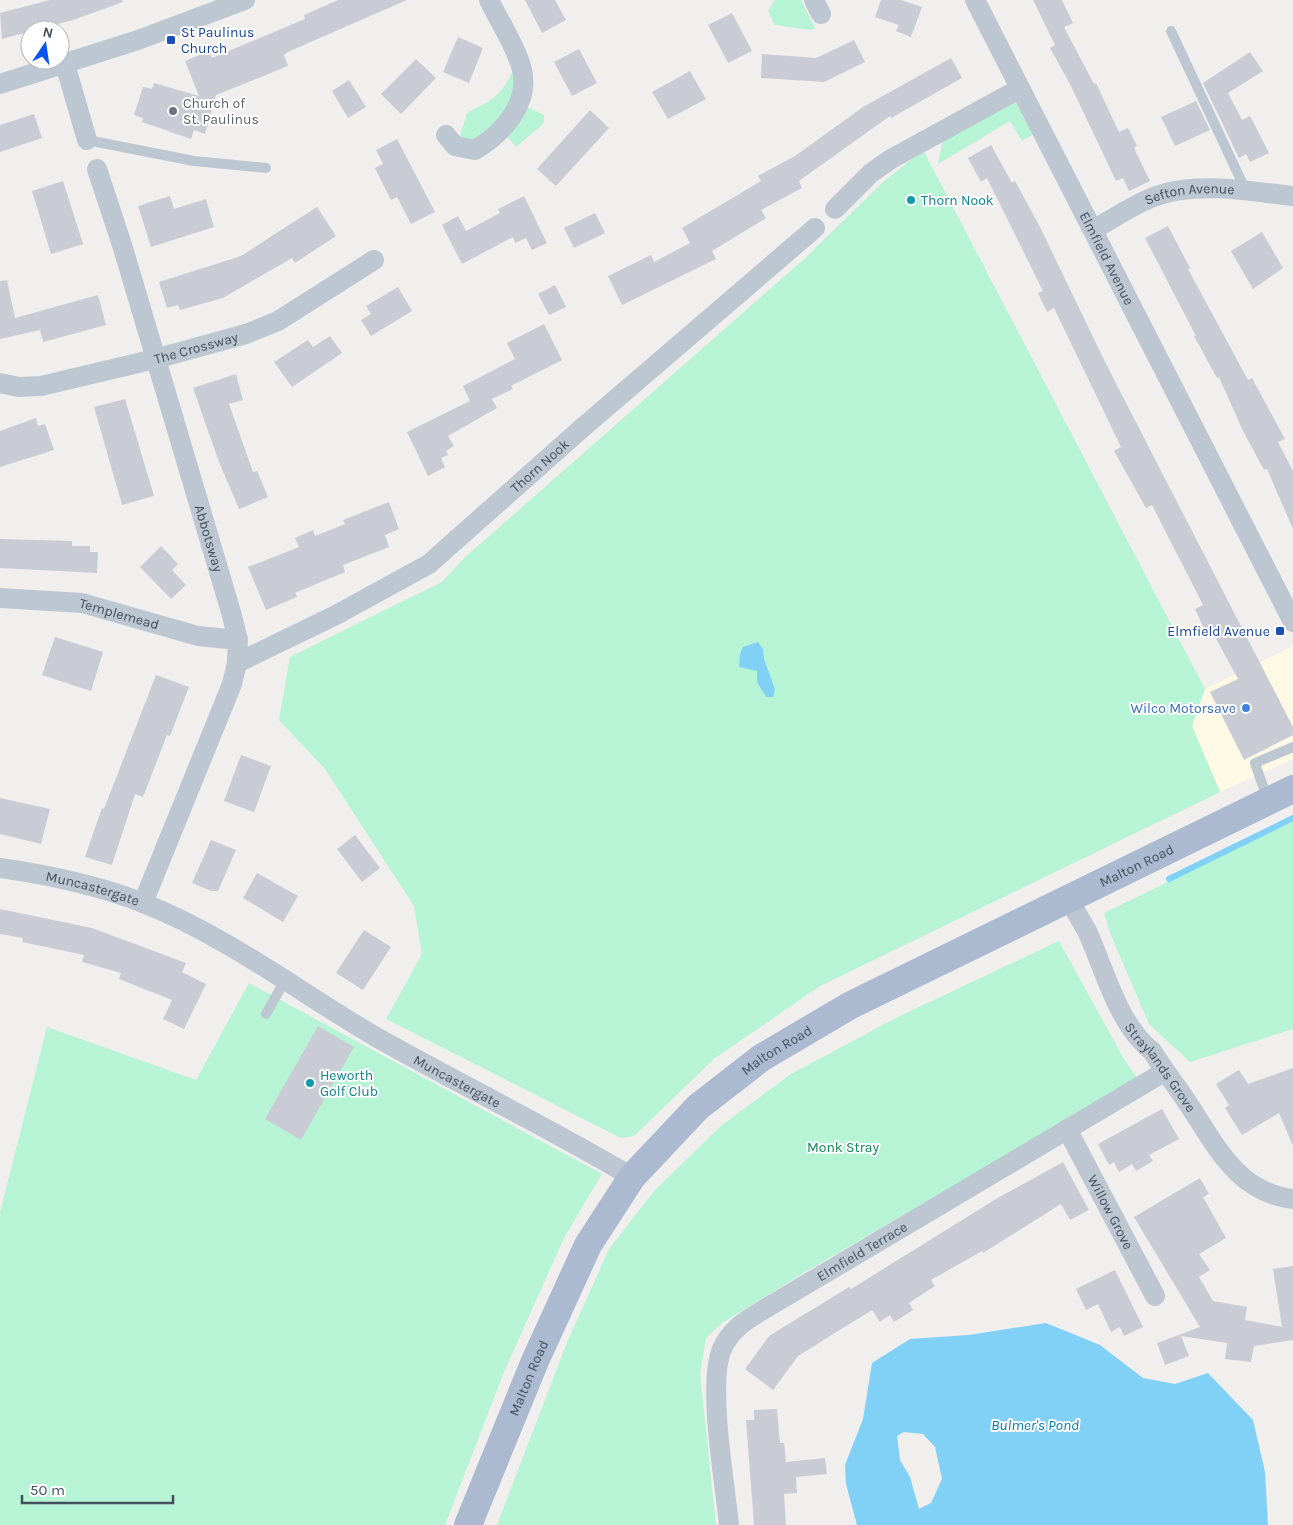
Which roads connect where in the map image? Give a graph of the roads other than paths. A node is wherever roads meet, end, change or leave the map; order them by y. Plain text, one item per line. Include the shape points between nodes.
1 (245, 0) edge
2 (488, 0) edge
3 (975, 0) edge
4 (1171, 31) dead end
5 (70, 62) edge
6 (46, 70) edge
7 (67, 70) edge
8 (0, 84) edge
9 (1019, 89) junction
10 (446, 135) dead end
11 (87, 140) joint
12 (266, 168) dead end
13 (97, 169) dead end
14 (1247, 192) junction
15 (1293, 196) edge
16 (835, 209) dead end
17 (815, 228) dead end
18 (1094, 229) junction
19 (374, 260) dead end
20 (155, 359) junction
21 (0, 383) edge
22 (0, 598) edge
23 (1293, 622) edge
24 (238, 640) junction
25 (237, 663) junction
26 (1293, 747) edge
27 (1293, 789) edge
28 (1268, 802) junction
29 (0, 868) edge
30 (1068, 898) junction
31 (143, 904) junction
32 (285, 980) junction
33 (266, 1014) dead end
34 (1164, 1072) junction
35 (1067, 1129) junction
36 (632, 1177) junction
37 (1293, 1199) edge
38 (1155, 1296) dead end
39 (468, 1525) edge
40 (729, 1525) edge

1 - 5 street
2 - 10 street via 521,66 523,80 515,114 503,129 475,150 455,146
3 - 9 street, Elmfield Avenue
4 - 14 lane
6 - 8 street
7 - 11 street
9 - 16 street via 933,142 871,173
9 - 18 street, Elmfield Avenue
11 - 12 lane via 194,161
13 - 20 street, Abbotsway
14 - 15 street, Sefton Avenue
14 - 18 street, Sefton Avenue via 1211,189 1170,192
17 - 25 street, Thorn Nook via 429,564 327,620
18 - 23 street, Elmfield Avenue
19 - 20 street, The Crossway via 278,320 246,334
20 - 21 street, The Crossway via 42,386 19,387
20 - 24 street, Abbotsway
22 - 24 street, Templemead via 82,603 198,636
24 - 25 street, Abbotsway
25 - 31 street, Abbotsway via 232,684
26 - 28 lane via 1256,763
27 - 28 main road, Malton Road
28 - 30 main road, Malton Road
29 - 31 street, Muncastergate via 70,880
30 - 34 street, Straylands Grove via 1086,930 1128,1026 1152,1051
30 - 36 main road, Malton Road via 851,1005 761,1058 698,1107
31 - 32 street, Muncastergate via 208,935
32 - 33 lane
32 - 36 street, Muncastergate via 376,1036 548,1127
34 - 35 street, Elmfield Terrace
34 - 37 street, Straylands Grove via 1236,1174 1250,1185
35 - 38 street, Willow Grove
35 - 40 street, Elmfield Terrace via 744,1321 730,1334 720,1354 716,1377
36 - 39 main road, Malton Road via 588,1244 535,1361

